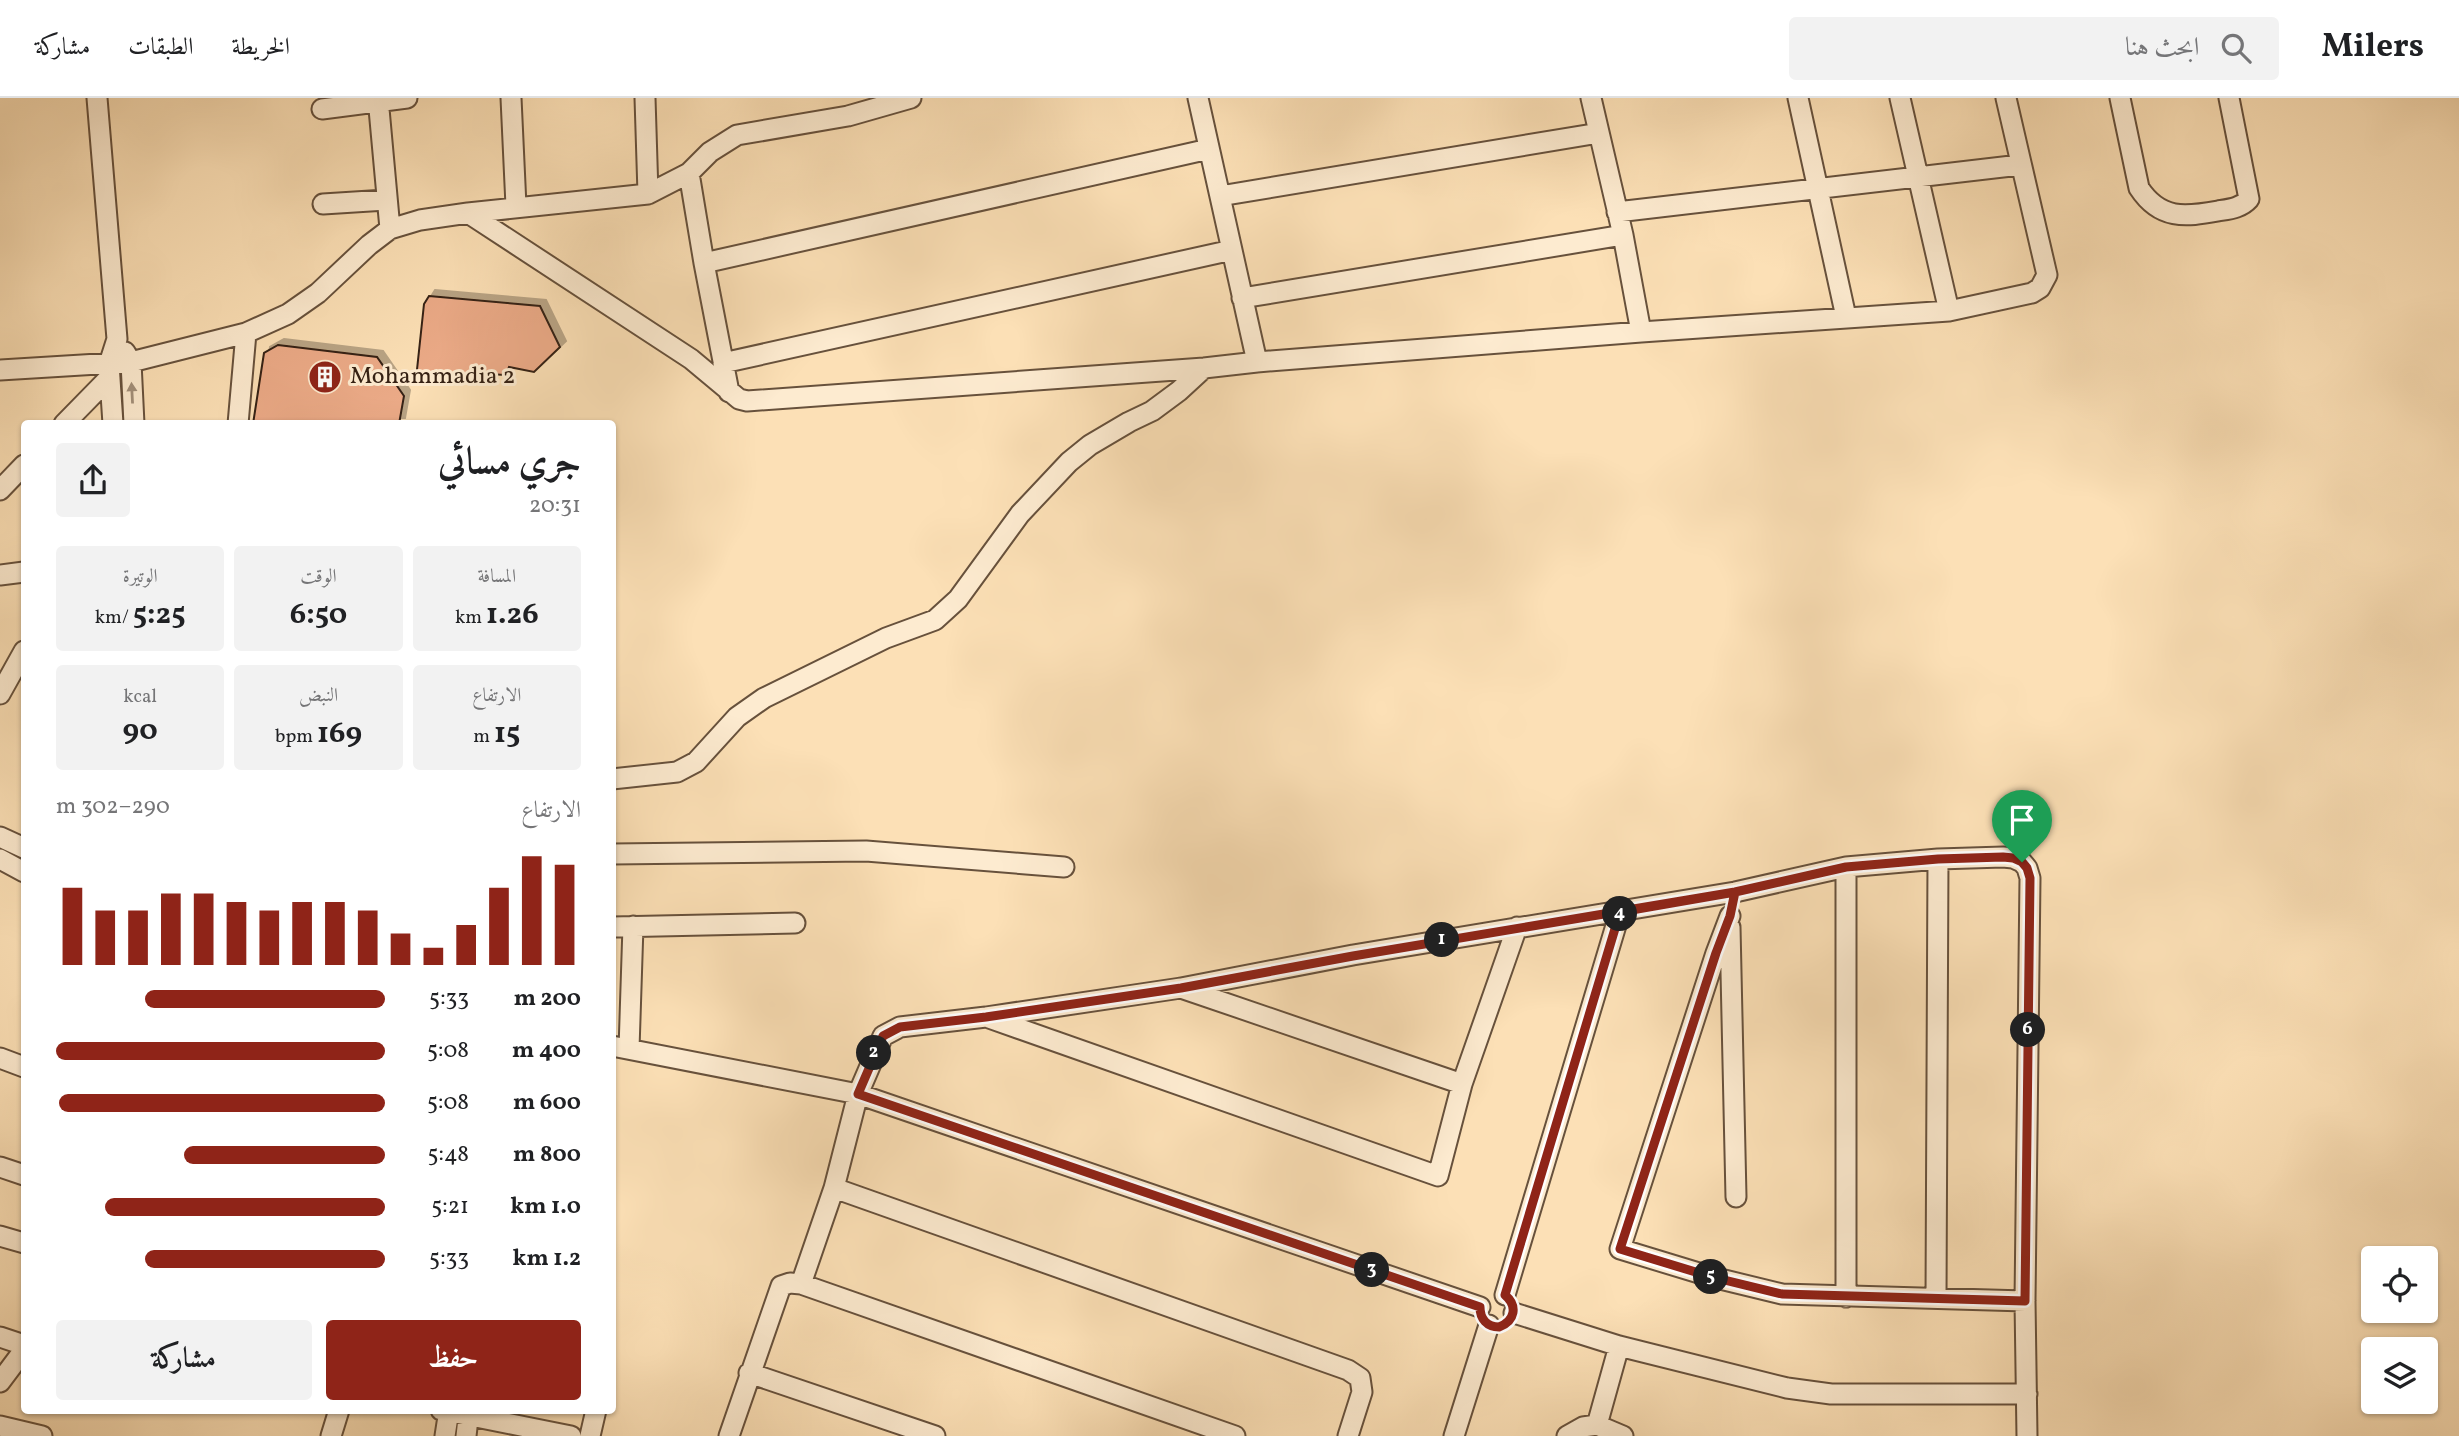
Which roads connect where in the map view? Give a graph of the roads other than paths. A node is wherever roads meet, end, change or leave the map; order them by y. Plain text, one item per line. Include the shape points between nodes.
1 (97, 98) edge
2 (407, 98) edge
3 (511, 98) edge
4 (645, 98) edge
5 (911, 98) edge
6 (1198, 98) edge
7 (1591, 98) edge
8 (1798, 98) edge
9 (1900, 98) edge
10 (2006, 98) edge
11 (2120, 98) edge
12 (2229, 98) edge
13 (378, 100) edge
14 (322, 109) dead end
15 (1600, 133) junction
16 (1209, 149) junction
17 (2020, 165) junction
18 (689, 173) junction
19 (1917, 178) junction
20 (1817, 187) junction
21 (648, 194) junction
22 (1220, 196) junction
23 (386, 200) junction
24 (323, 204) dead end
25 (516, 206) junction
26 (1617, 212) junction
27 (468, 213) junction
28 (390, 229) junction
29 (1623, 235) junction
30 (1232, 250) junction
31 (704, 263) junction
32 (1242, 298) junction
33 (1949, 311) junction
34 (1846, 317) junction
35 (246, 332) junction
36 (1641, 332) junction
37 (117, 339) junction
38 (131, 362) junction
39 (1257, 362) junction
40 (723, 363) junction
41 (1204, 368) junction
42 (0, 370) edge
43 (109, 370) junction
44 (729, 391) junction
45 (67, 420) edge
46 (113, 420) edge
47 (134, 420) edge
48 (238, 420) edge
49 (21, 468) edge
50 (0, 490) edge
51 (21, 572) edge
52 (0, 575) edge
53 (21, 656) edge
54 (0, 694) edge
55 (616, 779) edge
56 (0, 837) edge
57 (21, 847) edge
58 (616, 854) edge
59 (0, 859) edge
60 (1938, 859) junction
61 (1063, 867) dead end
62 (1846, 867) junction
63 (21, 870) edge
64 (1735, 892) junction
65 (1620, 912) junction
66 (1730, 916) junction
67 (795, 923) dead end
68 (634, 926) junction
69 (616, 927) edge
70 (1517, 927) junction
71 (1181, 988) junction
72 (986, 1017) junction
73 (621, 1048) edge
74 (0, 1059) edge
75 (21, 1066) edge
76 (1462, 1084) junction
77 (858, 1094) junction
78 (0, 1167) edge
79 (21, 1174) edge
80 (834, 1188) junction
81 (1736, 1197) dead end
82 (0, 1236) edge
83 (21, 1242) edge
84 (801, 1284) junction
85 (1505, 1295) junction
86 (1846, 1297) junction
87 (1936, 1298) junction
88 (2025, 1301) junction
89 (1480, 1307) junction
90 (1514, 1313) junction
91 (1489, 1325) junction
92 (0, 1337) edge
93 (21, 1344) edge
94 (1619, 1346) junction
95 (21, 1354) edge
96 (750, 1373) junction
97 (0, 1382) edge
98 (2027, 1394) junction
99 (337, 1414) edge
100 (446, 1414) edge
101 (469, 1414) edge
102 (473, 1414) edge
103 (595, 1414) edge
104 (1597, 1425) junction
105 (0, 1426) edge
106 (42, 1436) edge
107 (331, 1436) edge
108 (445, 1436) edge
109 (466, 1436) edge
110 (572, 1436) edge
111 (590, 1436) edge
112 (729, 1436) edge
113 (935, 1436) edge
114 (1235, 1436) edge
115 (1348, 1436) edge
116 (1454, 1436) edge
117 (1567, 1436) edge
118 (1623, 1436) edge
119 (2027, 1436) edge

1 - 37 street
2 - 13 street
3 - 25 street
4 - 21 street
5 - 18 street via 848,116 737,135
6 - 16 street
7 - 15 street
8 - 20 street
9 - 19 street
10 - 17 street
11 - 12 street via 2138,188 2162,210 2185,215 2238,207 2249,199
13 - 14 street
13 - 23 street
15 - 22 street
15 - 26 street
16 - 22 street
16 - 31 street
17 - 19 street
17 - 33 street via 2047,275 2044,282 2032,293
18 - 21 street
18 - 31 street
19 - 20 street
19 - 33 street
20 - 26 street
20 - 34 street
21 - 25 street
22 - 30 street
23 - 24 street
23 - 28 street
25 - 27 street
26 - 29 street
27 - 28 street
27 - 44 street via 691,359
28 - 35 street via 318,293 288,314
29 - 32 street
29 - 36 street
30 - 32 street
30 - 40 street
31 - 40 street
32 - 39 street
33 - 34 street
34 - 36 street
35 - 38 street
35 - 48 street
36 - 39 street
37 - 38 street
37 - 43 street
38 - 43 street
47 -> 38 street
39 - 41 street
40 - 44 street
41 - 44 street via 747,401
41 - 55 street via 1152,411 1069,462 1020,514 958,598 935,620 886,638 764,698 737,717 696,762 677,772
42 - 43 street
43 - 45 street
43 - 46 street
49 - 50 street
51 - 52 street
53 - 54 street
56 - 57 street
58 - 61 street via 866,852
59 - 63 street
60 - 62 street
60 - 87 street
60 - 88 street via 2013,858 2027,868 2030,878
62 - 64 street
62 - 86 street
64 - 65 street
64 - 66 street
65 - 70 street
65 - 85 street
66 - 81 street
66 - 86 street via 1620,1249 1782,1294
67 - 68 street
68 - 69 street
68 - 73 street
70 - 71 street
70 - 76 street
71 - 72 street
71 - 76 street
72 - 76 street via 1438,1176
72 - 77 street via 900,1027 883,1036
73 - 77 street
74 - 75 street
77 - 80 street
77 - 89 street
78 - 79 street
80 - 84 street
80 - 115 street via 1348,1370 1360,1378 1362,1392
82 - 83 street
84 - 96 street via 781,1286
84 - 114 street
85 - 89 street via 1490,1295
85 - 90 street
86 - 87 street
87 - 88 street
88 - 98 street
89 - 91 street
90 - 91 street via 1504,1325
90 - 94 street
91 - 116 street
92 - 93 street
94 - 98 street via 1728,1375 1830,1394
94 - 104 street
95 - 97 street
96 - 112 street
96 - 113 street
98 - 119 street
99 - 107 street
100 - 108 street
101 - 109 street
102 - 110 street
103 - 111 street
104 - 117 street
104 - 118 street
105 - 106 street

